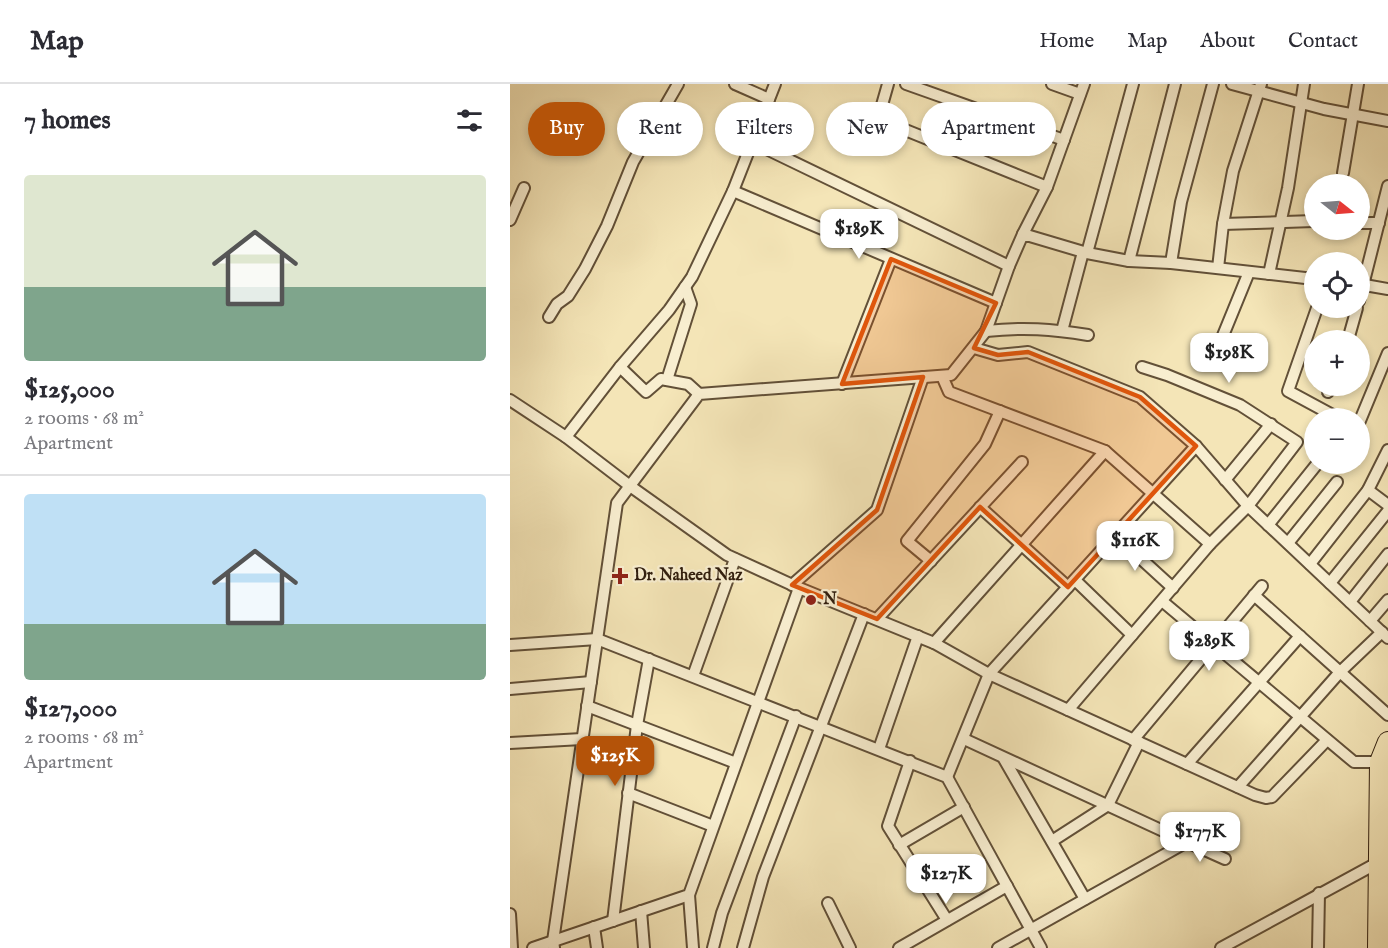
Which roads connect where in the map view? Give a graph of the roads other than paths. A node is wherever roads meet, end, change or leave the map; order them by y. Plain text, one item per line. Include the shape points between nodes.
1 (678, 84) edge
2 (735, 84) edge
3 (775, 84) edge
4 (888, 84) edge
5 (906, 84) edge
6 (1052, 84) edge
7 (1134, 84) edge
8 (1175, 84) edge
9 (1213, 84) edge
10 (1232, 84) edge
11 (1304, 84) edge
12 (1358, 84) edge
13 (1260, 88) edge
14 (1082, 89) edge
15 (769, 99) junction
16 (768, 102) edge
17 (1300, 102) junction
18 (1352, 114) junction
19 (1388, 121) edge
20 (1064, 140) junction
21 (747, 156) edge
22 (781, 156) edge
23 (1343, 173) dead end
24 (1388, 186) edge
25 (1047, 187) junction
26 (524, 188) dead end
27 (733, 191) junction
28 (510, 220) edge
29 (1280, 221) junction
30 (1304, 221) edge
31 (1370, 223) edge
32 (1379, 223) junction
33 (1223, 224) junction
34 (1023, 234) junction
35 (1085, 253) junction
36 (1370, 254) edge
37 (891, 259) junction
38 (1129, 261) junction
39 (1171, 263) junction
40 (1009, 266) junction
41 (1218, 268) junction
42 (1249, 272) junction
43 (1269, 274) junction
44 (1304, 278) edge
45 (685, 286) junction
46 (1370, 286) edge
47 (1388, 289) edge
48 (996, 303) junction
49 (549, 317) dead end
50 (1314, 318) edge
51 (986, 331) junction
52 (1062, 331) junction
53 (1088, 336) dead end
54 (1222, 338) dead end
55 (974, 348) junction
56 (1388, 353) edge
57 (620, 367) junction
58 (1142, 367) dead end
59 (942, 376) junction
60 (923, 377) junction
61 (667, 380) junction
62 (842, 384) junction
63 (699, 394) junction
64 (510, 400) edge
65 (1319, 408) edge
66 (1365, 408) edge
67 (1000, 411) junction
68 (1271, 424) junction
69 (566, 437) junction
70 (1196, 446) junction
71 (1388, 450) edge
72 (1105, 451) junction
73 (1022, 462) dead end
74 (1383, 473) edge
75 (1309, 474) edge
76 (1225, 480) junction
77 (1337, 482) dead end
78 (630, 486) junction
79 (1368, 490) junction
80 (1153, 493) junction
81 (1388, 505) edge
82 (1248, 506) junction
83 (980, 507) junction
84 (1388, 511) edge
85 (1268, 525) junction
86 (1115, 535) junction
87 (1288, 543) junction
88 (1022, 544) junction
89 (1210, 544) junction
90 (1388, 554) edge
91 (735, 559) junction
92 (931, 561) junction
93 (1310, 564) junction
94 (1330, 583) junction
95 (1071, 584) junction
96 (796, 586) junction
97 (1262, 586) dead end
98 (1173, 588) junction
99 (1254, 595) junction
100 (1388, 600) edge
101 (1162, 601) junction
102 (1350, 602) junction
103 (864, 614) junction
104 (877, 619) junction
105 (1370, 621) junction
106 (1132, 635) junction
107 (1385, 635) edge
108 (918, 636) junction
109 (1300, 636) junction
110 (597, 639) junction
111 (934, 643) junction
112 (1213, 644) junction
113 (510, 645) edge
114 (649, 659) junction
115 (1340, 672) junction
116 (989, 675) junction
117 (693, 676) junction
118 (591, 682) junction
119 (1258, 682) junction
120 (510, 689) edge
121 (758, 702) junction
122 (587, 706) junction
123 (1068, 710) junction
124 (1388, 715) edge
125 (796, 716) junction
126 (1300, 717) junction
127 (637, 725) junction
128 (820, 726) junction
129 (582, 739) junction
130 (964, 739) junction
131 (1327, 740) junction
132 (1136, 741) junction
133 (1388, 742) edge
134 (510, 743) edge
135 (879, 749) junction
136 (1004, 758) junction
137 (910, 761) junction
138 (1380, 762) junction
139 (736, 763) junction
140 (1187, 764) junction
141 (947, 777) junction
142 (1238, 787) junction
143 (628, 793) junction
144 (1108, 805) junction
145 (964, 807) junction
146 (713, 826) junction
147 (1052, 842) junction
148 (1187, 842) junction
149 (898, 845) junction
150 (1225, 859) dead end
151 (1383, 860) edge
152 (1007, 886) junction
153 (1319, 893) junction
154 (689, 895) junction
155 (1085, 899) junction
156 (828, 903) dead end
157 (641, 911) junction
158 (510, 914) edge
159 (947, 920) junction
160 (612, 921) junction
161 (594, 927) junction
162 (1030, 929) junction
163 (553, 945) edge
164 (512, 948) edge
165 (534, 948) edge
166 (597, 948) edge
167 (644, 948) edge
168 (693, 948) edge
169 (713, 948) edge
170 (743, 948) edge
171 (850, 948) edge
172 (899, 948) edge
173 (998, 948) edge
174 (1041, 948) edge
175 (1221, 948) edge
176 (1318, 948) edge
177 (1378, 948) edge

1 - 49 street via 633,162 585,269
2 - 15 street
3 - 15 street
4 - 25 street via 878,119
5 - 20 street
6 - 14 street
7 - 35 street
8 - 38 street
9 - 39 street via 1181,202
10 - 13 street
11 - 17 street
12 - 18 street
13 - 17 street
13 - 33 street via 1233,171
14 - 20 street
15 - 16 street
17 - 18 street
17 - 29 street
18 - 19 street
18 - 23 street
20 - 25 street
21 - 27 street
22 - 40 street
24 - 32 street
25 - 34 street
26 - 28 street
27 - 37 street
27 - 45 street
29 - 30 street
29 - 33 street
29 - 43 street
31 - 32 street
32 - 36 street
33 - 41 street
34 - 35 street
34 - 40 street
35 - 38 street
35 - 52 street
37 - 48 street
37 - 62 street
38 - 39 street
39 - 41 street
40 - 48 street
41 - 42 street
42 - 43 street
42 - 54 street
43 - 44 street
45 - 57 street
45 - 61 street via 691,304
46 - 47 street
48 - 51 street
50 - 65 street via 1288,391
51 - 52 street via 1027,327
51 - 55 street
52 - 53 street
55 - 59 street via 951,375
55 - 70 street via 998,355 1028,352 1140,397
56 - 66 street
57 - 61 street via 646,392 661,379
57 - 69 street
58 - 68 street via 1229,400
59 - 60 street
59 - 67 street via 949,392
60 - 62 street
60 - 96 street via 877,510
61 - 63 street via 688,384
62 - 63 street
63 - 78 street
64 - 69 street
67 - 72 street
67 - 92 street via 985,444 907,541
68 - 76 street
68 - 82 street via 1297,442
69 - 78 street
70 - 76 street
70 - 80 street
71 - 74 street
72 - 80 street
72 - 88 street
73 - 83 street
74 - 79 street
75 - 85 street
76 - 82 street
77 - 87 street
78 - 91 street
78 - 110 street via 617,503
79 - 81 street
79 - 93 street
80 - 86 street
80 - 89 street
82 - 85 street
82 - 89 street
83 - 88 street
83 - 92 street
84 - 94 street
85 - 87 street
86 - 95 street
86 - 98 street
87 - 93 street
88 - 95 street
88 - 111 street
89 - 98 street
90 - 102 street
91 - 96 street
91 - 117 street
92 - 104 street
93 - 94 street
94 - 102 street
95 - 106 street
95 - 116 street
96 - 103 street
96 - 121 street
97 - 99 street
98 - 101 street
99 - 109 street
99 - 112 street
100 - 105 street
101 - 106 street
101 - 112 street
102 - 105 street
103 - 104 street
103 - 128 street
104 - 108 street
105 - 107 street
106 - 123 street
107 - 115 street
108 - 111 street
108 - 135 street
109 - 115 street
109 - 119 street
110 - 113 street
110 - 114 street
110 - 118 street
111 - 116 street
112 - 119 street
112 - 132 street
114 - 117 street
114 - 127 street
115 - 124 street
115 - 126 street
116 - 123 street
116 - 130 street
117 - 121 street
118 - 120 street
118 - 122 street
119 - 126 street
119 - 140 street
121 - 125 street
121 - 139 street
122 - 127 street
122 - 129 street
123 - 132 street
125 - 128 street
125 - 169 street via 722,913
126 - 131 street
126 - 142 street
127 - 139 street
127 - 143 street
128 - 135 street
128 - 170 street via 763,877
129 - 134 street
129 - 163 street
130 - 136 street
130 - 141 street
131 - 138 street via 1354,762
131 - 142 street via 1272,796 1266,798
132 - 140 street
132 - 144 street
133 - 138 highway
135 - 137 street
136 - 144 street
136 - 147 street
137 - 141 street
137 - 149 street via 888,826
138 - 151 highway
139 - 146 street
140 - 142 street
141 - 145 street
143 - 146 street
143 - 160 street
144 - 147 street
144 - 148 street
145 - 149 street
145 - 152 street
146 - 154 street
147 - 155 street
148 - 150 street
148 - 155 street
149 - 159 street
151 - 153 street
151 - 177 highway
152 - 159 street
152 - 162 street
153 - 175 street
153 - 176 street
154 - 157 street
154 - 168 street
155 - 162 street
156 - 171 street
157 - 160 street
157 - 167 street
158 - 164 street
159 - 172 street
160 - 161 street
161 - 163 street
161 - 166 street
162 - 173 street
162 - 174 street
163 - 165 street

